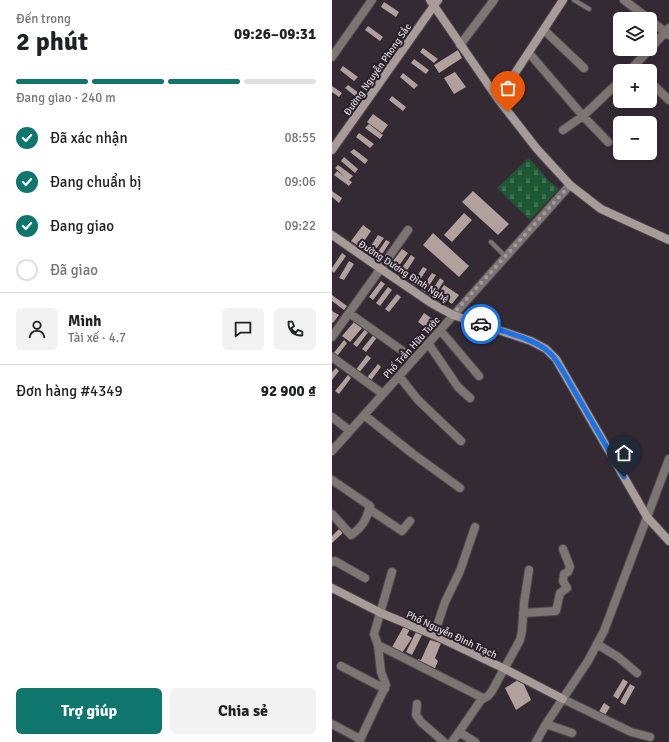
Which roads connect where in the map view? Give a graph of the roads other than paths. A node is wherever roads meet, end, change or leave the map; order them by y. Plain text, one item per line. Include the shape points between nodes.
1 (372, 0) edge
2 (494, 0) edge
3 (563, 0) edge
4 (574, 0) edge
5 (624, 0) edge
6 (434, 2) edge
7 (589, 9) dead end
8 (639, 12) edge
9 (657, 25) edge
10 (544, 30) junction
11 (668, 32) edge
12 (657, 42) edge
13 (460, 45) junction
14 (529, 53) junction
15 (645, 56) edge
16 (332, 57) edge
17 (639, 64) edge
18 (584, 68) dead end
19 (613, 88) edge
20 (657, 89) edge
21 (498, 99) junction
22 (669, 100) edge
23 (583, 116) junction
24 (563, 130) dead end
25 (608, 142) dead end
26 (332, 150) edge
27 (570, 185) junction
28 (408, 230) dead end
29 (334, 239) edge
30 (669, 240) edge
31 (491, 242) dead end
32 (505, 256) junction
33 (381, 269) junction
34 (349, 313) junction
35 (453, 314) junction
36 (440, 330) junction
37 (332, 337) edge
38 (428, 344) junction
39 (332, 357) edge
40 (414, 359) junction
41 (399, 376) junction
42 (480, 376) dead end
43 (382, 394) junction
44 (470, 398) dead end
45 (364, 415) junction
46 (332, 417) edge
47 (350, 431) junction
48 (461, 440) dead end
49 (332, 451) edge
50 (669, 459) edge
51 (332, 480) edge
52 (460, 488) dead end
53 (369, 509) junction
54 (332, 514) edge
55 (647, 517) junction
56 (410, 521) dead end
57 (475, 527) dead end
58 (669, 541) edge
59 (563, 549) dead end
60 (332, 562) edge
61 (529, 570) dead end
62 (392, 572) dead end
63 (365, 578) dead end
64 (332, 588) edge
65 (381, 612) junction
66 (523, 613) junction
67 (434, 635) junction
68 (597, 644) junction
69 (378, 645) junction
70 (341, 666) dead end
71 (505, 669) junction
72 (637, 673) dead end
73 (385, 688) junction
74 (484, 698) junction
75 (563, 699) junction
76 (417, 704) dead end
77 (332, 724) edge
78 (546, 724) junction
79 (459, 732) junction
80 (572, 733) dead end
81 (650, 736) dead end
82 (360, 741) edge
83 (444, 742) edge
84 (452, 742) edge
85 (475, 742) edge
86 (536, 742) edge

1 - 16 street
2 - 13 street
3 - 10 street
4 - 7 lane
5 - 8 street
6 - 13 street
6 - 26 street, Đường Nguyễn Phong Sắc
9 - 11 street
10 - 14 street
10 - 18 street
11 - 12 street
13 - 21 street
14 - 21 street
14 - 23 street
15 - 17 street
19 - 23 street
20 - 22 street
21 - 27 street via 537,149
23 - 24 street
23 - 25 street
27 - 30 street via 606,212
27 - 32 street, Phố Trần Hữu Tước
28 - 33 street
29 - 33 street, Đường Dương Đình Nghệ
31 - 32 lane
32 - 35 street, Phố Trần Hữu Tước
33 - 34 street
33 - 35 street, Đường Dương Đình Nghệ via 431,303
34 - 37 street
34 - 40 street
35 - 36 street, Phố Trần Hữu Tước
35 - 55 street, Đường Dương Đình Nghệ via 530,340 556,358
36 - 38 street, Phố Trần Hữu Tước
36 - 42 street
38 - 40 street, Phố Trần Hữu Tước
38 - 44 street via 458,387
39 - 43 street
40 - 41 street, Phố Trần Hữu Tước
41 - 43 street, Phố Trần Hữu Tước
41 - 48 street via 418,400
43 - 45 street, Phố Trần Hữu Tước
45 - 47 street, Phố Trần Hữu Tước
45 - 52 street
46 - 47 street
47 - 49 street, Phố Trần Hữu Tước
50 - 55 street
51 - 53 street via 370,506
53 - 54 street via 365,521 351,535
53 - 56 street via 402,531
55 - 58 street, Đường Dương Đình Nghệ
55 - 68 street
57 - 67 street
59 - 66 street via 570,567 564,574 563,581 567,588 560,593 556,611
60 - 63 street via 335,561
61 - 66 street
62 - 65 street
64 - 65 street, Phố Nguyễn Đình Trạch
65 - 67 street, Phố Nguyễn Đình Trạch
65 - 69 street via 374,634
66 - 71 street via 520,640
67 - 71 street, Phố Nguyễn Đình Trạch
68 - 72 street via 618,656
68 - 75 street
69 - 73 street via 381,672 387,684
69 - 74 street
70 - 73 street
71 - 74 street via 492,691
71 - 75 street, Phố Nguyễn Đình Trạch
73 - 82 street
74 - 79 street
75 - 78 street
75 - 81 street via 631,732
76 - 83 street via 416,714 421,722
77 - 82 street
78 - 80 street
78 - 86 street
79 - 84 street
79 - 85 street

